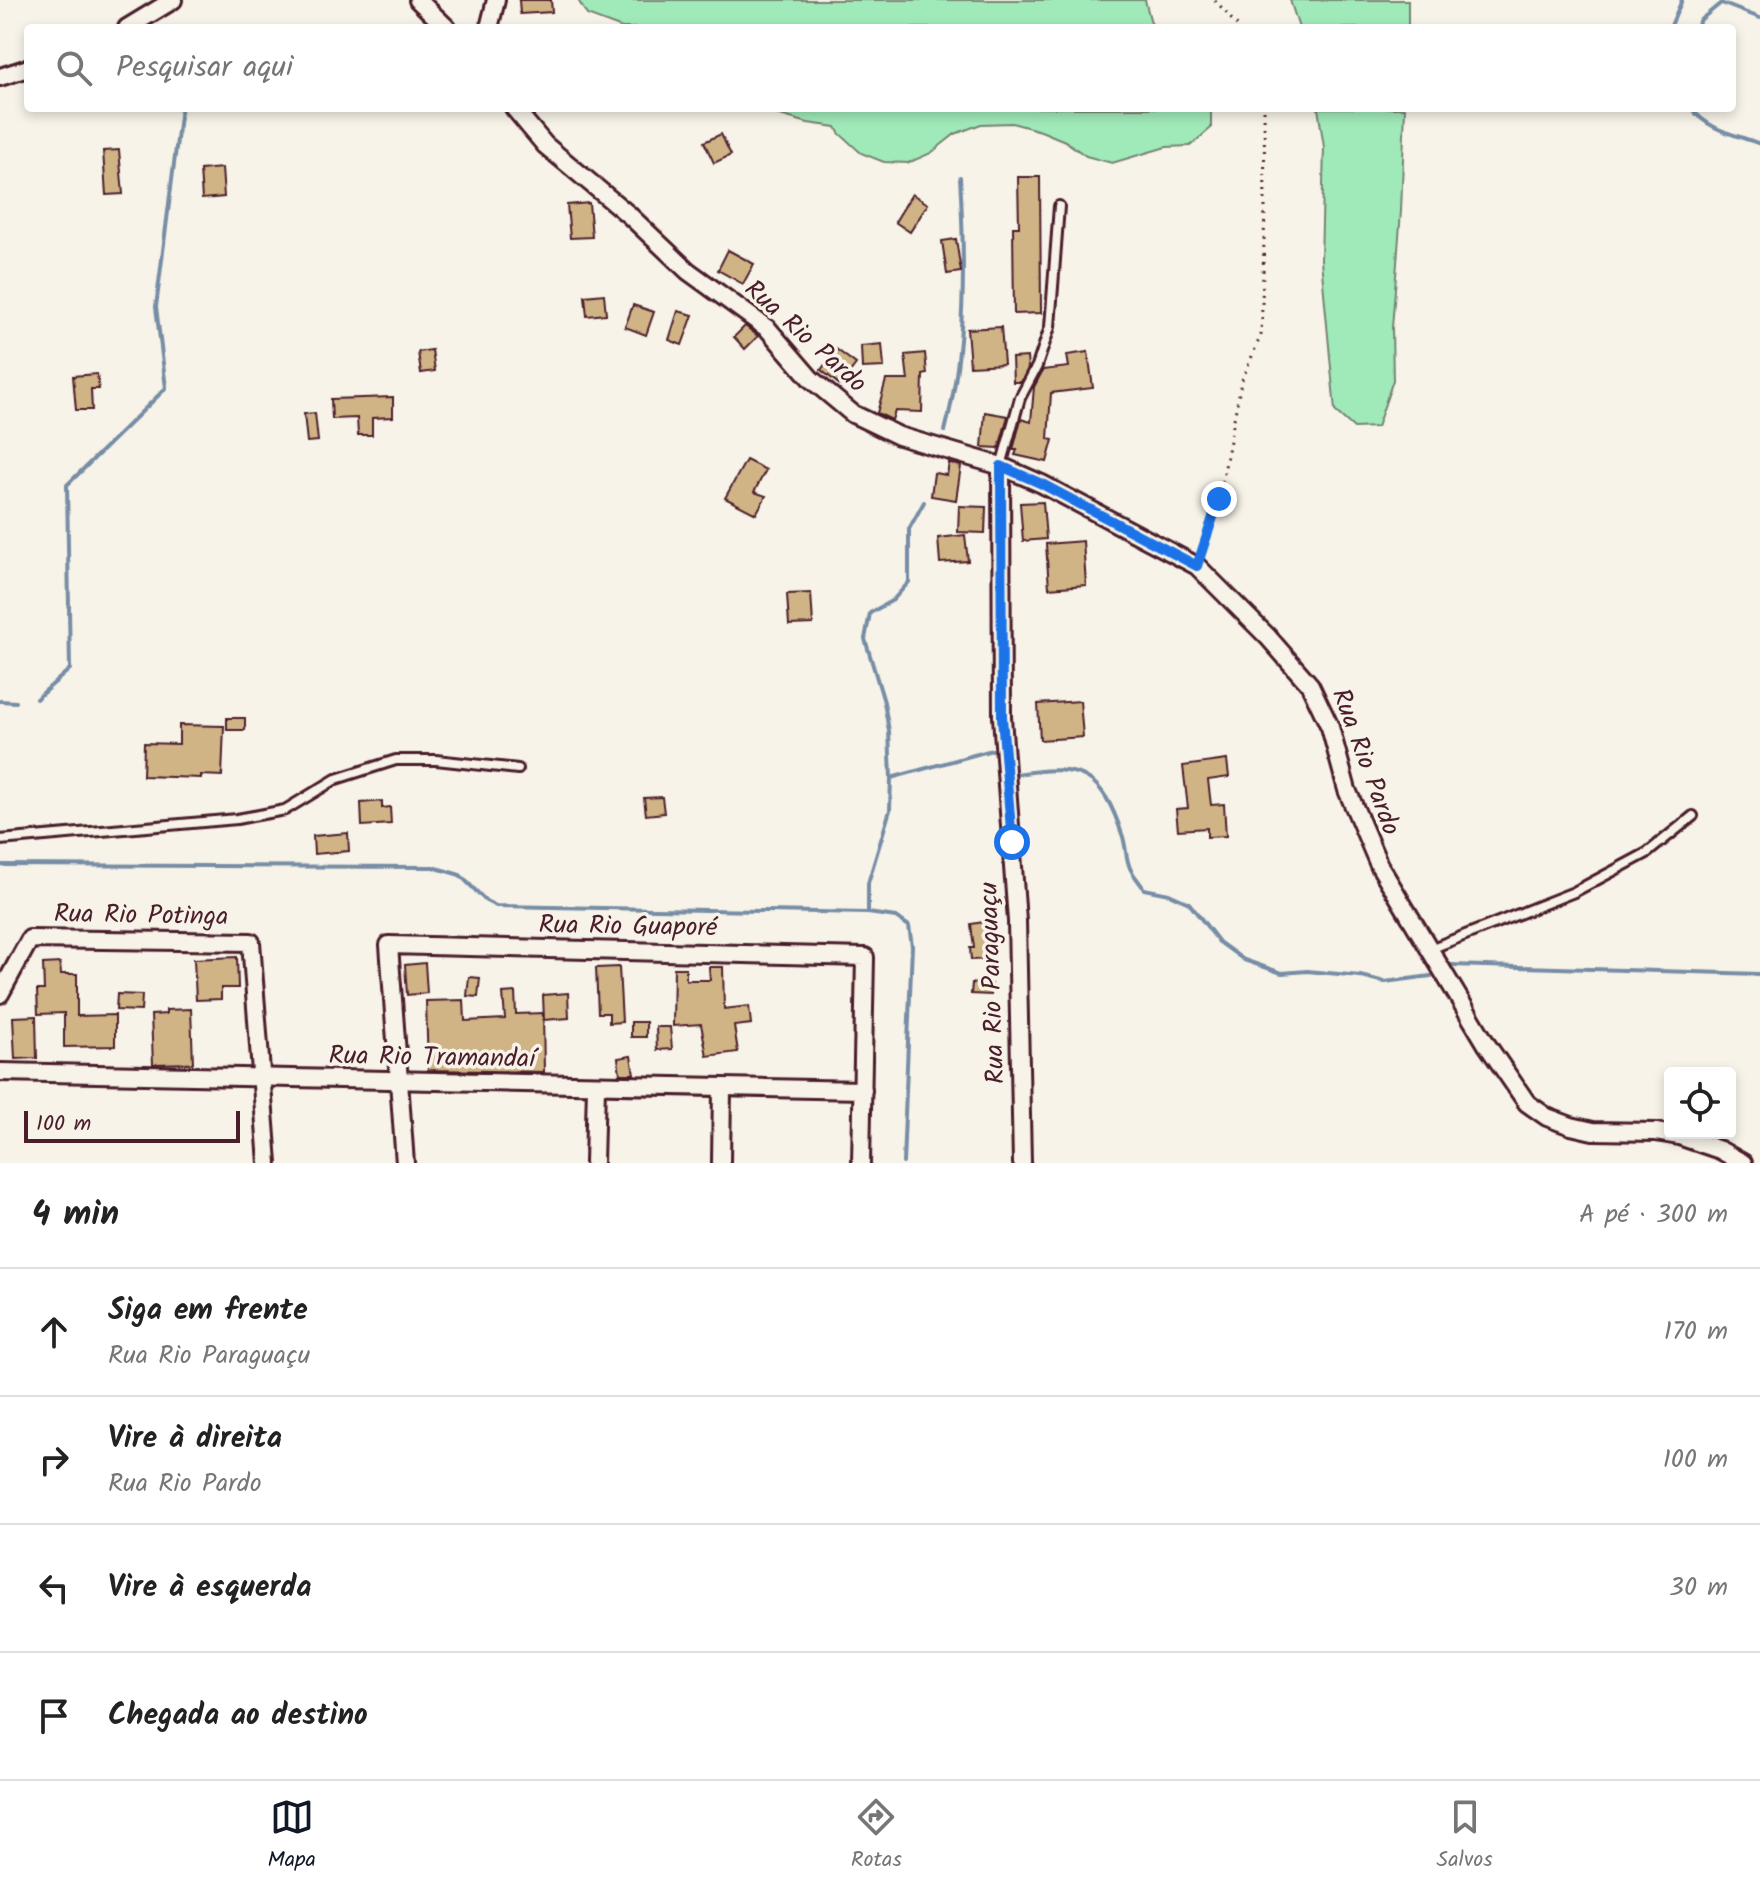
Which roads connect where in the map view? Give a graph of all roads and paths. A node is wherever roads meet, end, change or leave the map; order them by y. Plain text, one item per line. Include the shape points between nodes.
1 (173, 0) edge
2 (418, 0) edge
3 (496, 0) edge
4 (1215, 0) edge
5 (134, 24) edge
6 (443, 24) edge
7 (490, 24) edge
8 (1236, 24) edge
9 (24, 69) edge
10 (0, 77) edge
11 (517, 112) edge
12 (1264, 112) edge
13 (1059, 206) dead end
14 (1001, 466) junction
15 (1197, 566) junction
16 (518, 769) dead end
17 (1693, 816) dead end
18 (0, 840) edge
19 (1429, 950) junction
20 (0, 994) edge
21 (0, 1072) edge
22 (262, 1078) junction
23 (399, 1082) junction
24 (596, 1086) junction
25 (722, 1088) junction
26 (863, 1090) junction
27 (268, 1163) edge
28 (405, 1163) edge
29 (594, 1163) edge
30 (721, 1163) edge
31 (861, 1163) edge
32 (1022, 1163) edge
33 (1743, 1163) edge

1 - 5 street
2 - 6 street
3 - 7 street
4 - 8 path
9 - 10 street
11 - 14 street, Rua Rio Pardo via 545,145 688,271 768,329 811,379 853,414 899,436
12 - 15 path via 1261,335 1241,382 1219,499
13 - 14 lane via 1050,327 1020,398
14 - 15 street, Rua Rio Pardo
14 - 32 street, Rua Rio Paraguaçu via 1002,717 1017,921
15 - 19 street, Rua Rio Pardo via 1310,685 1330,727 1359,822
16 - 18 lane via 396,760 336,779 285,810
17 - 19 lane via 1647,853 1574,892
19 - 33 street, Rua Rio Pardo via 1515,1088 1547,1117 1593,1131 1679,1136
20 - 22 street, Rua Rio Potinga via 30,939 251,942
21 - 22 street, Rua Rio Tramandaí
22 - 23 street, Rua Rio Tramandaí
22 - 27 street
23 - 24 street, Rua Rio Tramandaí
23 - 26 street, Rua Rio Guaporé via 389,945 865,957
23 - 28 street
24 - 25 street, Rua Rio Tramandaí
24 - 29 street
25 - 26 street, Rua Rio Tramandaí
25 - 30 street
26 - 31 street

